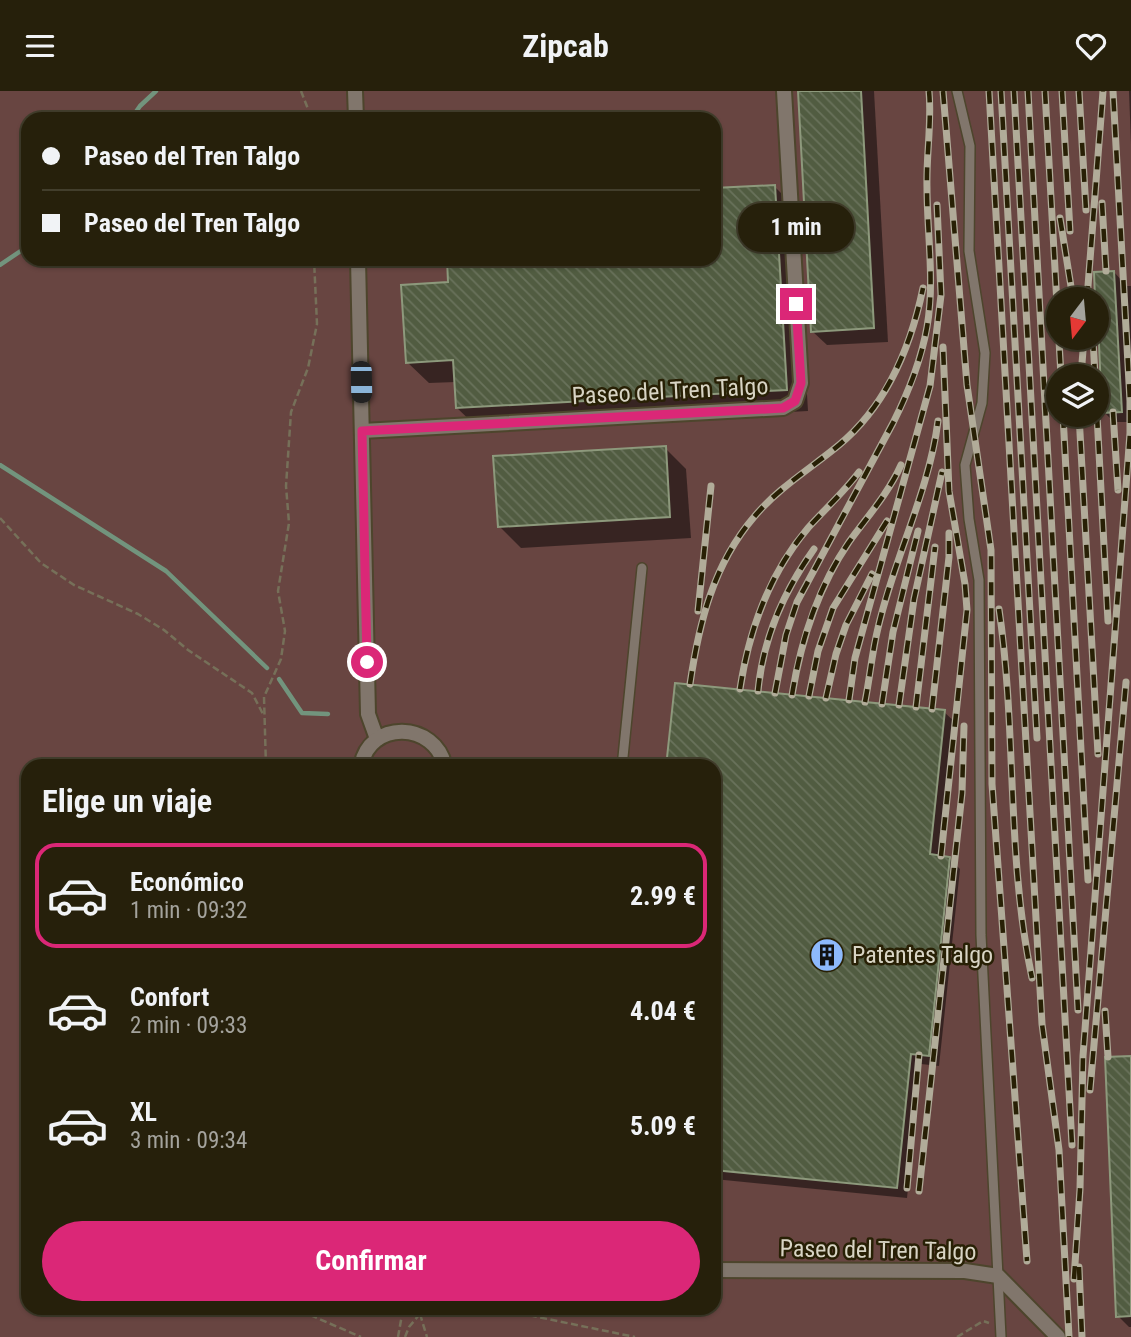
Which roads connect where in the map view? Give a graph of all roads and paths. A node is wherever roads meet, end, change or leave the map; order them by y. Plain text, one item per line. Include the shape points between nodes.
1 (301, 91) edge
2 (355, 91) edge
3 (784, 91) edge
4 (957, 91) edge
5 (308, 112) edge
6 (356, 112) edge
7 (314, 266) edge
8 (358, 266) edge
9 (362, 431) junction
10 (0, 518) edge
11 (642, 568) dead end
12 (265, 716) junction
13 (377, 739) junction
14 (266, 759) edge
15 (364, 759) edge
16 (442, 759) edge
17 (623, 759) edge
18 (721, 1270) edge
19 (998, 1276) junction
20 (310, 1315) edge
21 (402, 1315) edge
22 (419, 1315) edge
23 (420, 1315) edge
24 (528, 1315) edge
25 (1002, 1332) edge
26 (360, 1337) edge
27 (398, 1337) edge
28 (405, 1337) edge
29 (427, 1337) edge
30 (635, 1337) edge
31 (957, 1337) edge
32 (1058, 1337) edge

1 - 5 path
2 - 6 street
3 - 9 street, Paseo del Tren Talgo via 801,383 795,401 783,408
4 - 19 lane via 970,146 969,251 985,353 982,403 965,465 979,580 981,935
7 - 12 path via 317,324 308,368 291,412 286,486 289,523 278,591 285,631 281,659 264,697
8 - 9 street
9 - 13 street via 368,714
10 - 12 path via 40,563 164,630 252,693
11 - 17 lane
12 - 14 path
13 - 15 street
13 - 16 street via 402,730 415,732 437,746
18 - 19 street, Paseo del Tren Talgo via 965,1271
19 - 25 lane
19 - 32 street, Paseo del Tren Talgo
20 - 26 path
21 - 27 path
22 - 28 path
23 - 29 path
24 - 30 path
25 - 31 path via 983,1321

